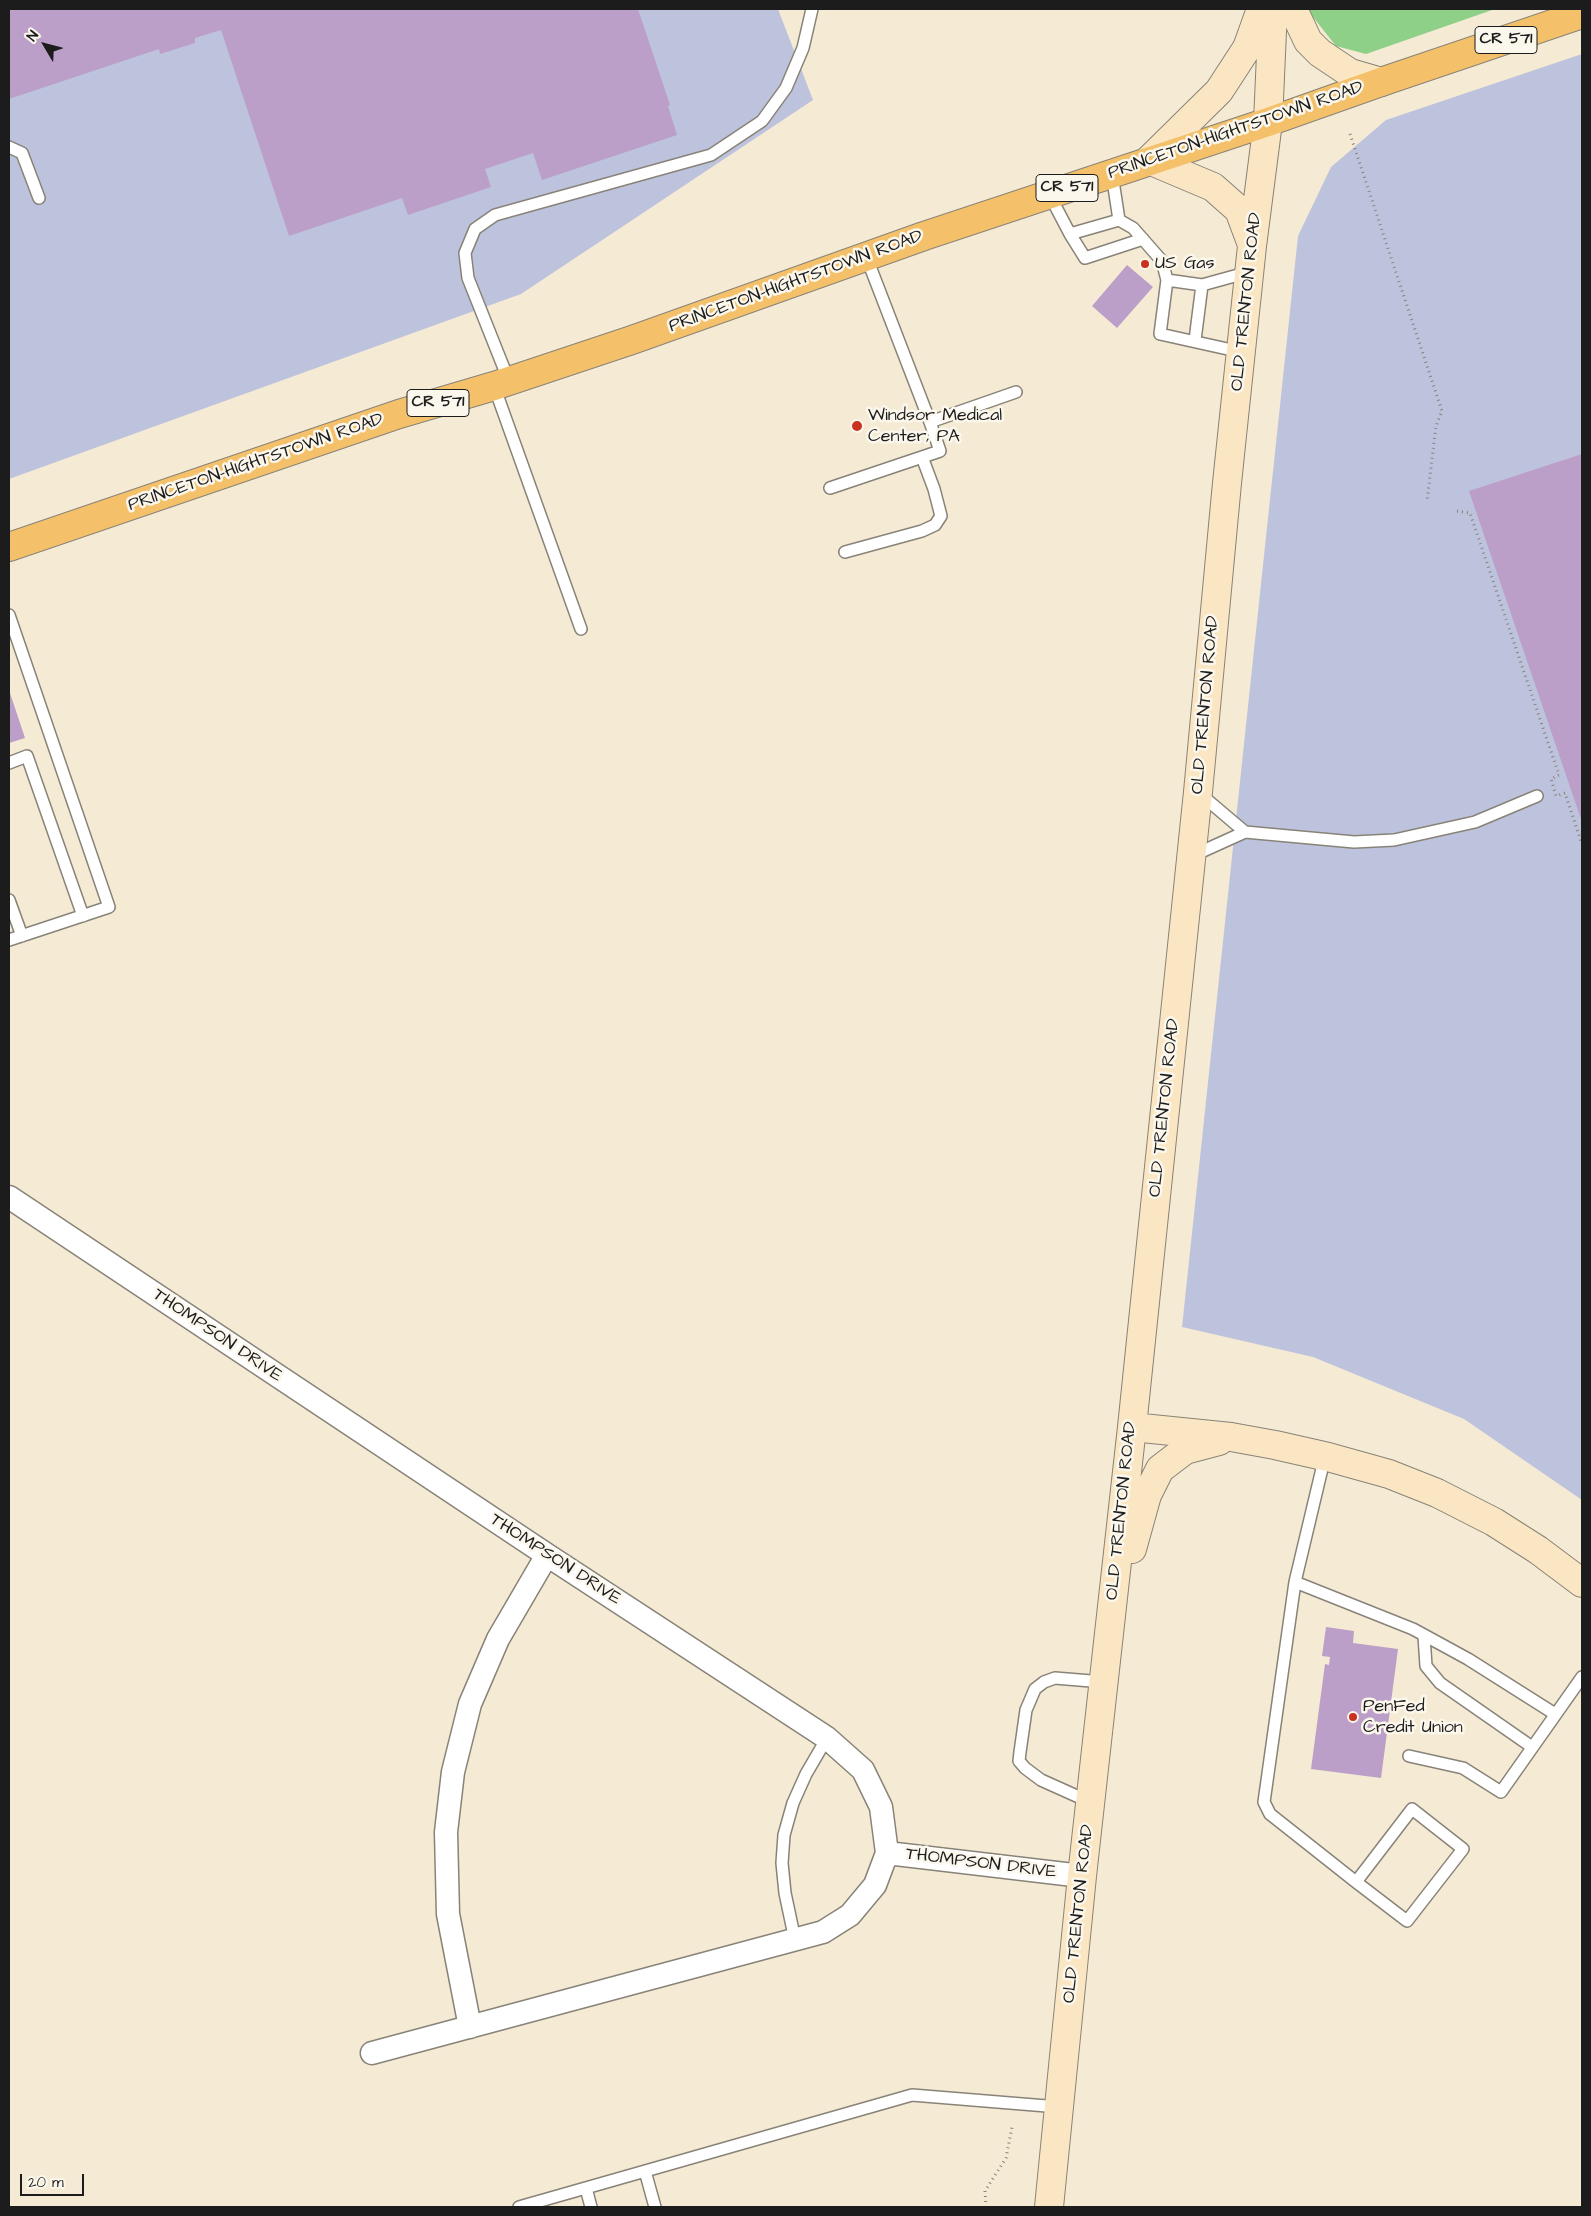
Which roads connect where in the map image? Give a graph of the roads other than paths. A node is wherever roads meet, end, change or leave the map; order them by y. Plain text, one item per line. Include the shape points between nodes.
1 (812, 9) edge
2 (1261, 9) edge
3 (1273, 9) edge
4 (1293, 9) edge
5 (1582, 14) edge
6 (1381, 82) junction
7 (1268, 122) junction
8 (9, 147) edge
9 (1149, 160) junction
10 (1112, 173) junction
11 (1049, 194) junction
12 (39, 198) dead end
13 (1119, 220) junction
14 (1070, 234) junction
15 (1143, 238) junction
16 (866, 256) junction
17 (1251, 259) junction
18 (1167, 280) junction
19 (1202, 284) junction
20 (1195, 340) junction
21 (1241, 352) junction
22 (502, 384) junction
23 (1016, 392) dead end
24 (930, 422) junction
25 (922, 457) junction
26 (830, 488) dead end
27 (9, 547) edge
28 (845, 552) dead end
29 (9, 615) edge
30 (581, 629) dead end
31 (9, 762) edge
32 (1198, 792) junction
33 (1537, 796) dead end
34 (1245, 832) junction
35 (1191, 856) junction
36 (9, 900) edge
37 (83, 916) junction
38 (22, 936) junction
39 (9, 940) edge
40 (9, 1197) edge
41 (1132, 1427) junction
42 (1230, 1438) junction
43 (1325, 1456) junction
44 (548, 1555) junction
45 (1295, 1582) junction
46 (1582, 1583) edge
47 (1109, 1635) junction
48 (1424, 1636) junction
49 (1582, 1677) edge
50 (1103, 1682) junction
51 (1555, 1714) junction
52 (827, 1738) junction
53 (1532, 1747) junction
54 (1409, 1756) dead end
55 (1090, 1802) junction
56 (888, 1853) junction
57 (1082, 1876) junction
58 (1356, 1882) junction
59 (794, 1940) junction
60 (470, 2027) junction
61 (372, 2053) dead end
62 (1060, 2107) junction
63 (645, 2171) junction
64 (586, 2188) junction
65 (519, 2207) edge
66 (591, 2207) edge
67 (655, 2207) edge
68 (1049, 2207) edge

1 - 22 lane via 803,48 786,88 762,121 711,155 495,215 475,229 465,253 468,278
2 - 9 main road via 1247,48 1219,91
3 - 7 main road, OLD TRENTON ROAD
4 - 6 main road via 1308,41 1320,53 1350,73
5 - 6 main road, PRINCETON-HIGHTSTOWN ROAD / CR 571
6 - 7 main road, PRINCETON-HIGHTSTOWN ROAD / CR 571
7 - 9 main road, PRINCETON-HIGHTSTOWN ROAD / CR 571
7 - 17 main road, OLD TRENTON ROAD
8 - 12 lane via 22,152
9 - 10 main road, PRINCETON-HIGHTSTOWN ROAD / CR 571
9 - 17 main road via 1213,187 1239,210
10 - 11 main road, PRINCETON-HIGHTSTOWN ROAD / CR 571
10 - 13 lane
11 - 14 lane
11 - 16 main road, PRINCETON-HIGHTSTOWN ROAD / CR 571
13 - 14 lane
13 - 15 lane
14 - 15 lane via 1085,258
15 - 18 lane via 1162,261
16 - 22 main road, PRINCETON-HIGHTSTOWN ROAD / CR 571
16 - 24 lane
17 - 19 lane
17 - 21 main road, OLD TRENTON ROAD
18 - 19 lane
18 - 20 lane via 1160,334
19 - 20 lane
20 - 21 lane
21 - 32 main road, OLD TRENTON ROAD
22 - 27 main road, PRINCETON-HIGHTSTOWN ROAD / CR 571 via 399,414
22 - 30 lane
23 - 24 lane
24 - 25 lane via 940,451
25 - 26 lane
25 - 28 lane via 941,516 935,525
29 - 37 lane via 109,907
31 - 37 lane via 27,756
32 - 34 lane
32 - 35 main road, OLD TRENTON ROAD
33 - 34 lane via 1475,822 1394,840 1354,842
34 - 35 lane
35 - 41 main road, OLD TRENTON ROAD
36 - 38 lane
37 - 38 lane
38 - 39 lane
40 - 44 street, THOMPSON DRIVE
41 - 42 main road
41 - 47 main road, OLD TRENTON ROAD
42 - 43 main road
42 - 47 main road via 1185,1450 1160,1469 1147,1495
43 - 45 lane
43 - 46 main road via 1389,1474 1437,1493 1494,1522
44 - 52 street, THOMPSON DRIVE
44 - 60 street via 498,1639 470,1704 453,1772 446,1832 448,1914
45 - 48 lane
45 - 58 lane via 1264,1802 1270,1814
47 - 50 main road, OLD TRENTON ROAD
48 - 51 lane via 1476,1664
48 - 53 lane via 1426,1666 1440,1683
49 - 51 lane
50 - 55 main road, OLD TRENTON ROAD
50 - 55 lane via 1055,1678 1035,1689 1026,1710 1019,1761 1041,1780
51 - 53 lane
52 - 56 street, THOMPSON DRIVE via 863,1770 881,1807
52 - 59 lane via 793,1803 784,1835 784,1885
53 - 54 lane via 1501,1792 1463,1768
55 - 57 main road, OLD TRENTON ROAD
56 - 57 street, THOMPSON DRIVE
56 - 59 street via 875,1885 850,1915 823,1932
57 - 62 main road, OLD TRENTON ROAD
58 - 58 lane via 1408,1921 1463,1849 1412,1808
59 - 60 street
60 - 61 street
62 - 63 lane via 912,2095
62 - 68 main road, OLD TRENTON ROAD
63 - 64 lane
63 - 67 lane
64 - 65 lane
64 - 66 lane

